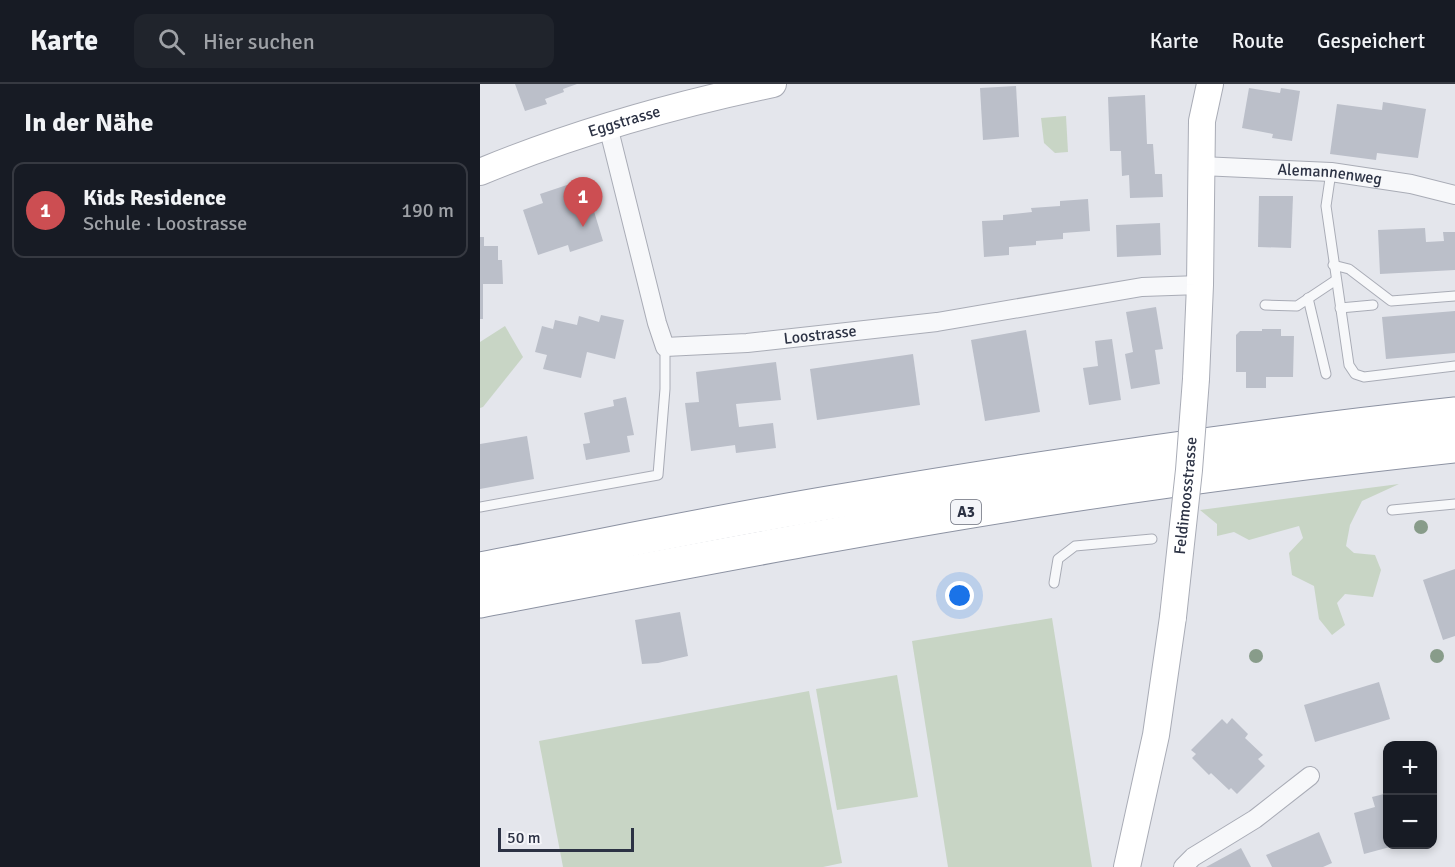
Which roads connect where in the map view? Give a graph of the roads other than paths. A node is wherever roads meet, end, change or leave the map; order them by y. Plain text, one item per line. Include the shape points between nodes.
1 (772, 84) edge
2 (1192, 84) edge
3 (1210, 84) edge
4 (1202, 121) junction
5 (608, 126) junction
6 (1201, 166) junction
7 (480, 172) edge
8 (1331, 172) junction
9 (1455, 195) edge
10 (1333, 265) junction
11 (1336, 280) junction
12 (1200, 285) junction
13 (1455, 296) edge
14 (1308, 298) junction
15 (1265, 305) dead end
16 (1373, 305) dead end
17 (1340, 308) junction
18 (665, 347) junction
19 (1455, 366) edge
20 (1326, 374) dead end
21 (1455, 414) edge
22 (1455, 446) edge
23 (1455, 504) edge
24 (480, 507) edge
25 (1392, 510) dead end
26 (1152, 539) dead end
27 (480, 569) edge
28 (1053, 583) dead end
29 (480, 601) edge
30 (1310, 776) dead end
31 (1127, 867) edge
32 (1183, 867) edge

1 - 5 main road, Eggstrasse via 704,98
2 - 4 main road, Feldimoosstrasse
3 - 4 main road, Feldimoosstrasse
4 - 6 main road, Feldimoosstrasse
5 - 7 main road, Eggstrasse
5 - 18 street
6 - 8 street, Alemannenweg
6 - 12 main road, Feldimoosstrasse
8 - 9 street, Alemannenweg
8 - 10 lane via 1326,206
10 - 11 lane
10 - 13 lane via 1349,269 1391,301
11 - 14 lane
11 - 17 lane
12 - 18 street, Loostrasse via 1142,287 937,322 747,343
12 - 31 main road, Feldimoosstrasse, bridge via 1189,470 1173,618 1156,735
14 - 15 lane via 1297,306
14 - 20 lane
16 - 17 lane
17 - 19 lane via 1349,365 1355,374 1364,377
18 - 24 lane via 658,475
21 - 27 highway, A3 via 1047,467 843,500
22 - 29 highway, A3 via 1054,498
23 - 25 lane
26 - 28 lane via 1075,546 1058,559
30 - 32 street

